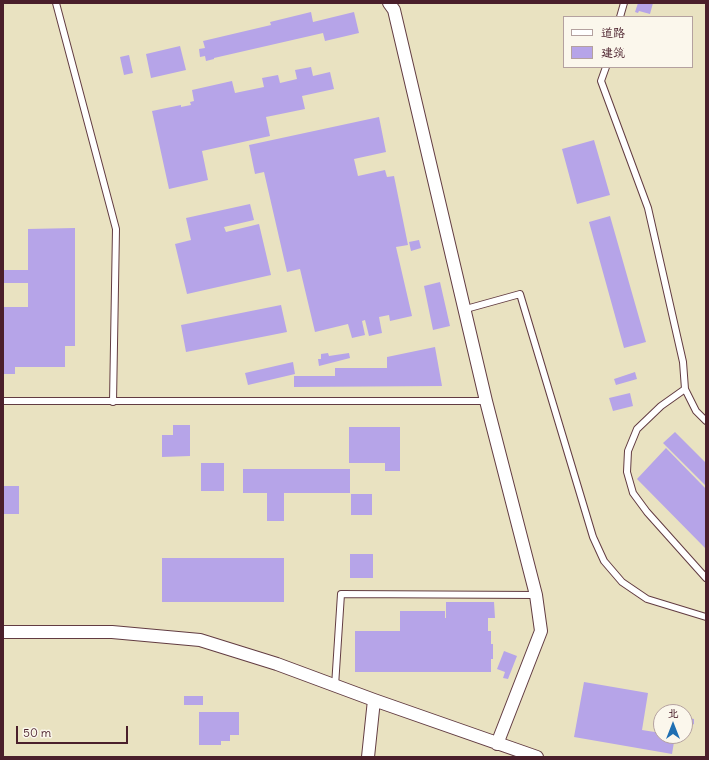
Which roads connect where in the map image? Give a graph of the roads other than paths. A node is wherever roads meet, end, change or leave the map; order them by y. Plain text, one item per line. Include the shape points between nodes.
1 (56, 3) edge
2 (389, 3) edge
3 (624, 3) edge
4 (620, 16) edge
5 (606, 68) edge
6 (466, 309) junction
7 (685, 389) junction
8 (486, 400) junction
9 (3, 401) edge
10 (114, 402) junction
11 (706, 421) edge
12 (706, 578) edge
13 (536, 595) junction
14 (706, 617) edge
15 (3, 632) edge
16 (335, 686) junction
17 (374, 700) junction
18 (497, 744) junction
19 (368, 757) edge
20 (537, 757) edge

1 - 10 lane via 116,229
2 - 6 street via 394,10
3 - 4 lane
5 - 7 lane via 601,81 648,208 683,362
6 - 8 street
6 - 14 lane via 520,294 593,536 604,561 622,582 647,599
7 - 11 lane via 696,411
7 - 12 lane via 661,406 637,429 628,451 627,472 633,493 647,512
8 - 10 lane
8 - 13 street
9 - 10 lane
13 - 16 lane via 341,594
13 - 18 street via 541,631
15 - 16 street via 112,632 200,640 277,664
16 - 17 street
17 - 18 street
17 - 19 street
18 - 20 street

